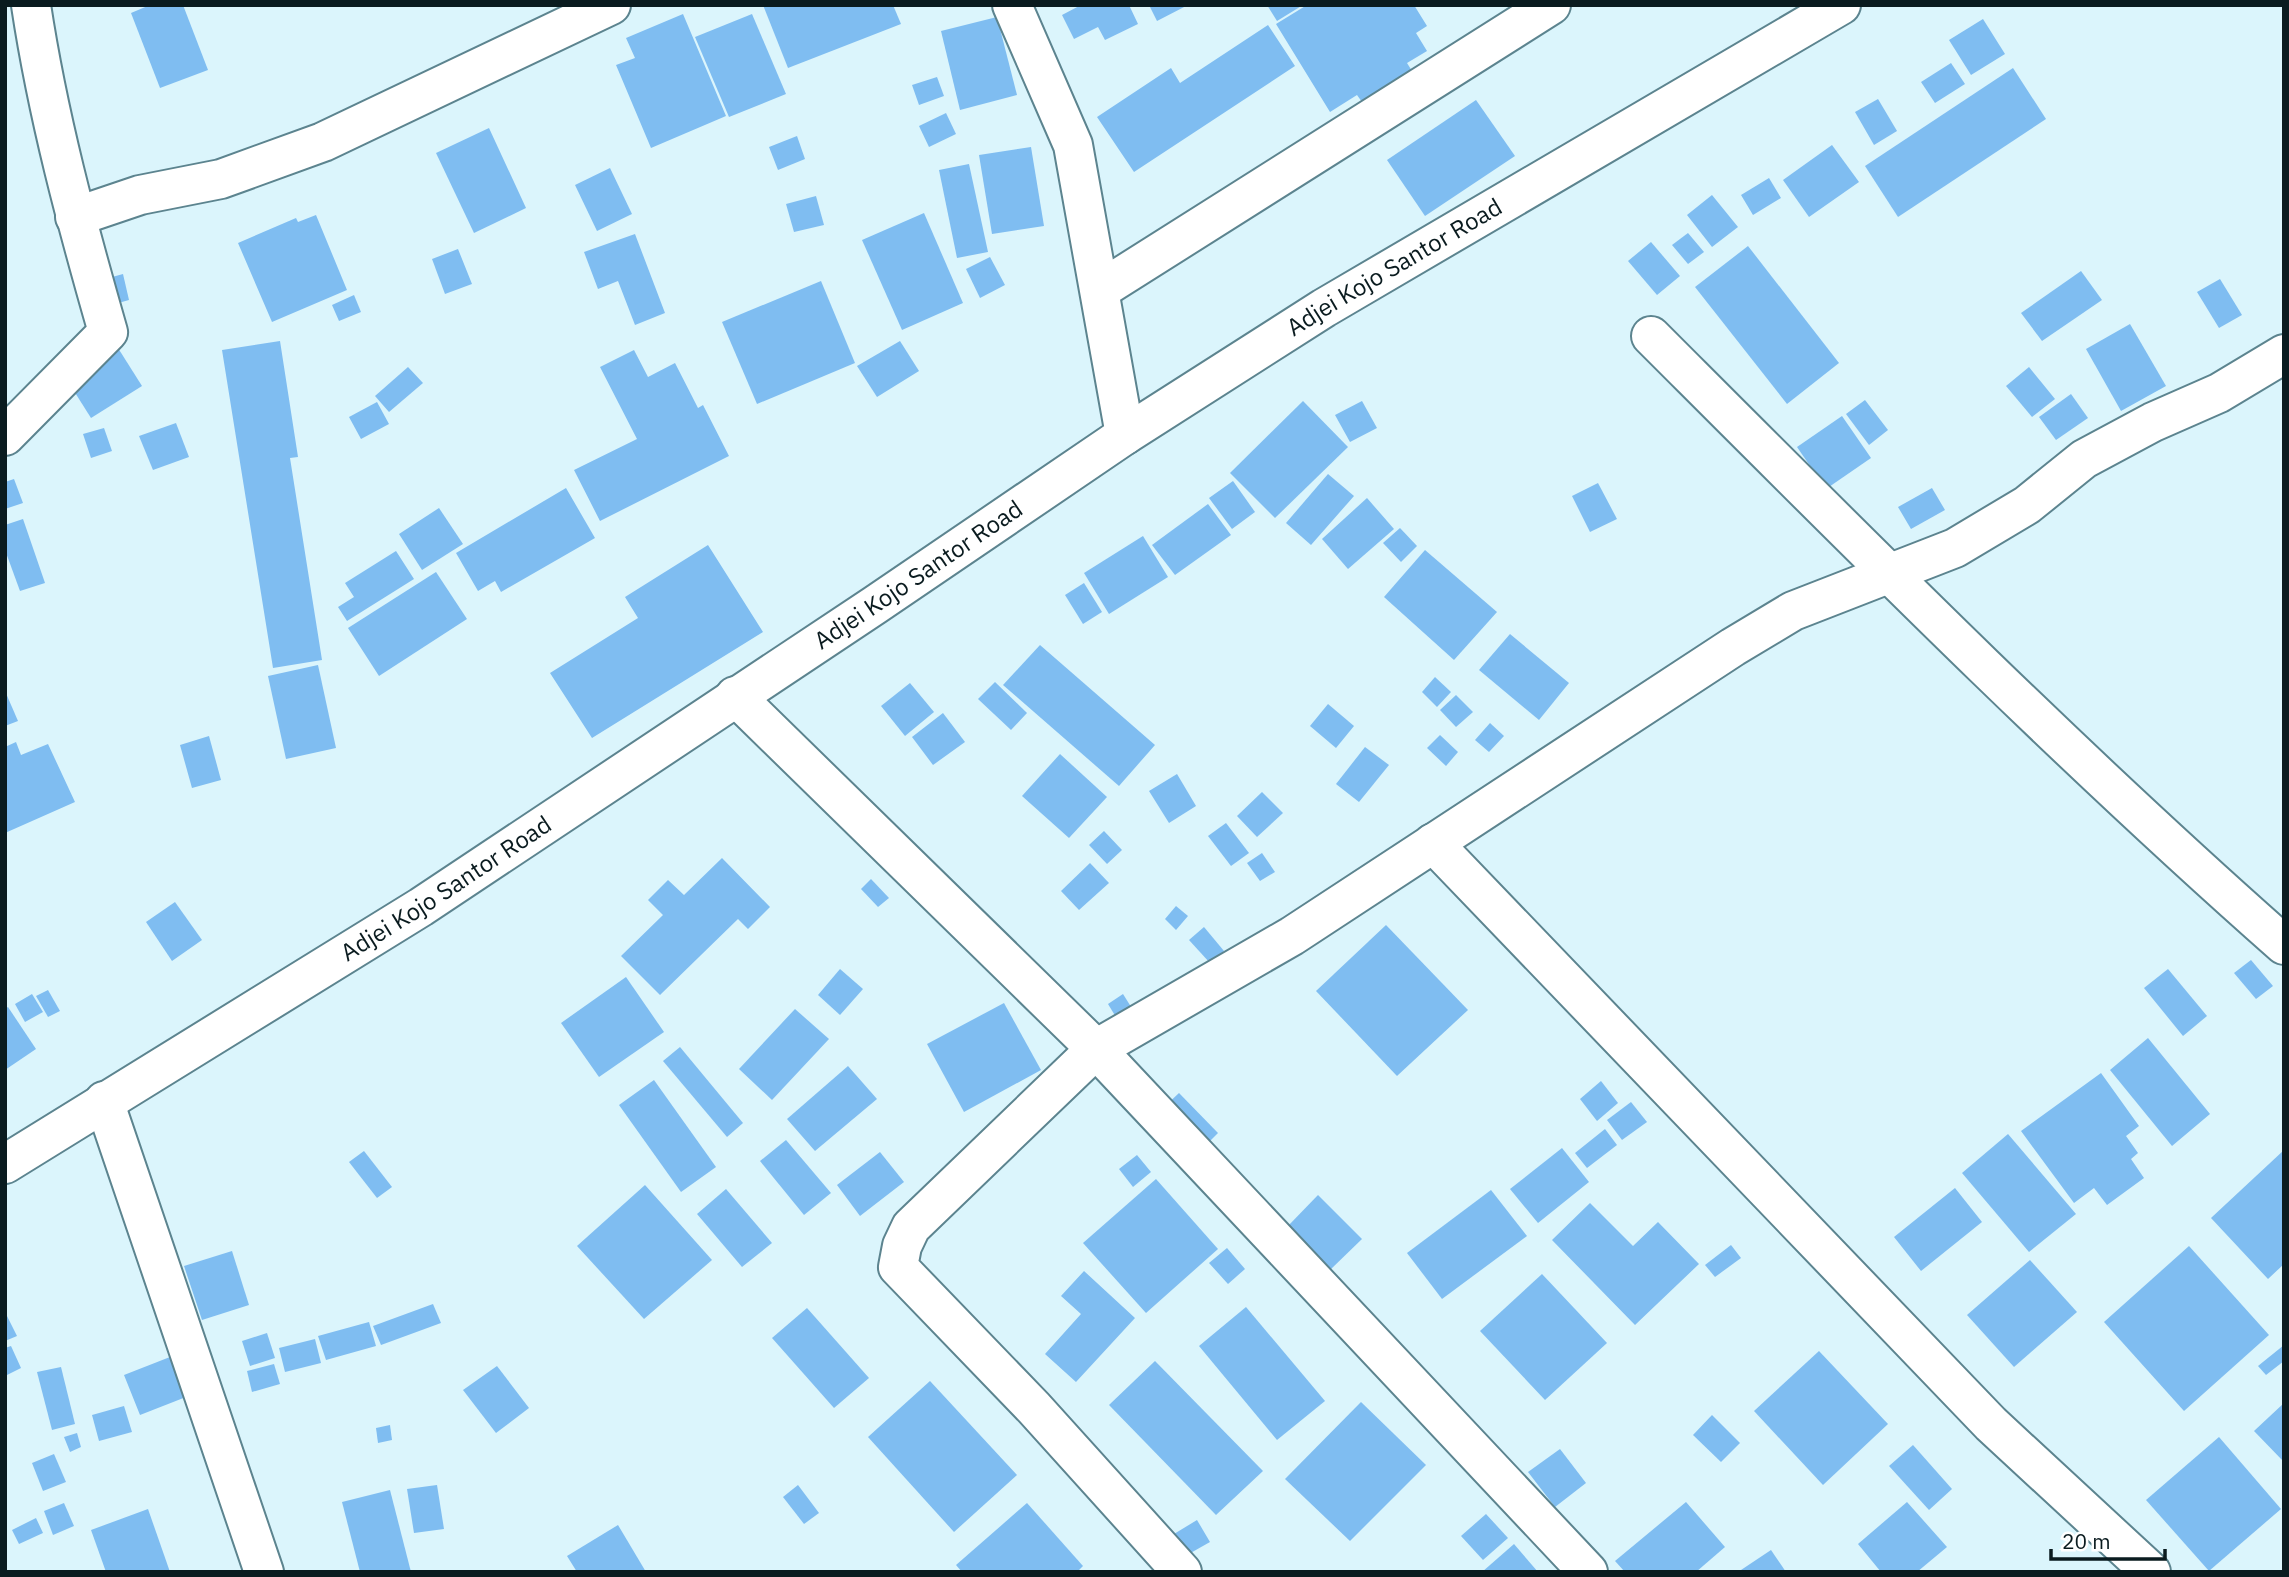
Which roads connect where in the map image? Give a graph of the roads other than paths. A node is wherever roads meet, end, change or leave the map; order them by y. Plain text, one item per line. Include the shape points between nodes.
1 (31, 5) edge
2 (611, 5) edge
3 (1012, 5) edge
4 (1841, 5) edge
5 (1530, 11) edge
6 (75, 218) junction
7 (1100, 290) junction
8 (1651, 336) dead end
9 (2283, 356) edge
10 (1125, 435) junction
11 (5, 436) edge
12 (1890, 575) junction
13 (735, 696) junction
14 (1433, 843) junction
15 (2284, 945) edge
16 (1096, 1049) junction
17 (104, 1101) junction
18 (5, 1164) edge
19 (264, 1572) edge
20 (1182, 1572) edge
21 (1588, 1572) edge
22 (2151, 1572) edge

1 - 6 street via 43,83
2 - 6 street via 323,142 221,179 140,195
3 - 7 street via 1073,145
4 - 10 street, Adjei Kojo Santor Road via 1336,301
5 - 7 street
6 - 11 street via 108,332
7 - 10 street
8 - 12 street
9 - 12 street via 2219,393 2084,458 2027,505 1955,548
10 - 13 street, Adjei Kojo Santor Road
12 - 14 street via 1793,611
12 - 15 street via 2155,831
13 - 16 street
13 - 17 street, Adjei Kojo Santor Road via 421,907
14 - 16 street via 1292,936
14 - 22 street via 1991,1424
16 - 20 street via 911,1227 898,1267
16 - 21 street
17 - 18 street, Adjei Kojo Santor Road
17 - 19 street

